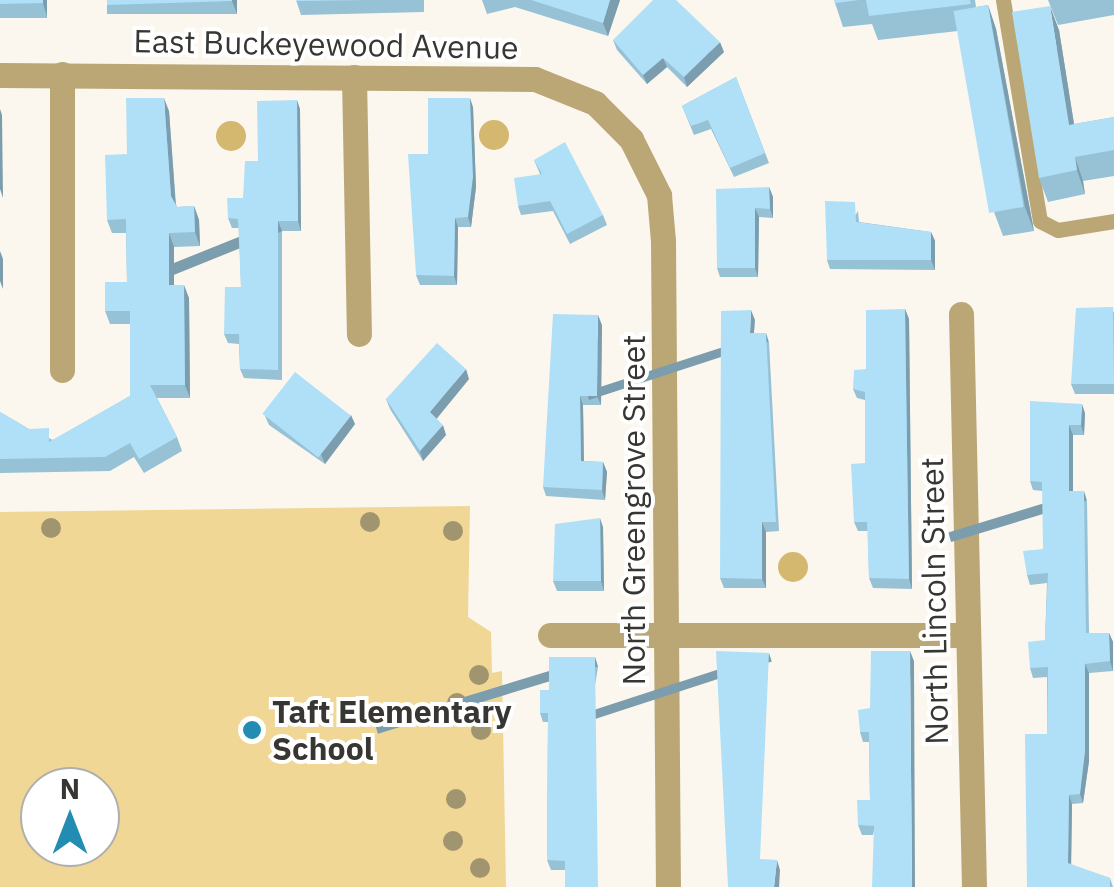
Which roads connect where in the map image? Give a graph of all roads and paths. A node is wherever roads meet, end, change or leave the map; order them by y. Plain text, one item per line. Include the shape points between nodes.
1 (1003, 0) edge
2 (62, 74) junction
3 (0, 75) edge
4 (354, 77) junction
5 (631, 139) joint
6 (1114, 221) edge
7 (962, 314) dead end
8 (359, 334) dead end
9 (62, 370) dead end
10 (665, 634) junction
11 (550, 635) dead end
12 (967, 635) junction
13 (668, 887) edge
14 (974, 887) edge

1 - 6 lane via 1040,221 1058,230
2 - 3 street, East Buckeyewood Avenue
2 - 4 street, East Buckeyewood Avenue
2 - 9 street
4 - 5 street, East Buckeyewood Avenue via 535,78 594,103
4 - 8 street
5 - 10 street, North Greengrove Street via 658,195 664,240
7 - 12 street, North Lincoln Street
10 - 11 street
10 - 12 street
10 - 13 street, North Greengrove Street
12 - 14 street, North Lincoln Street

